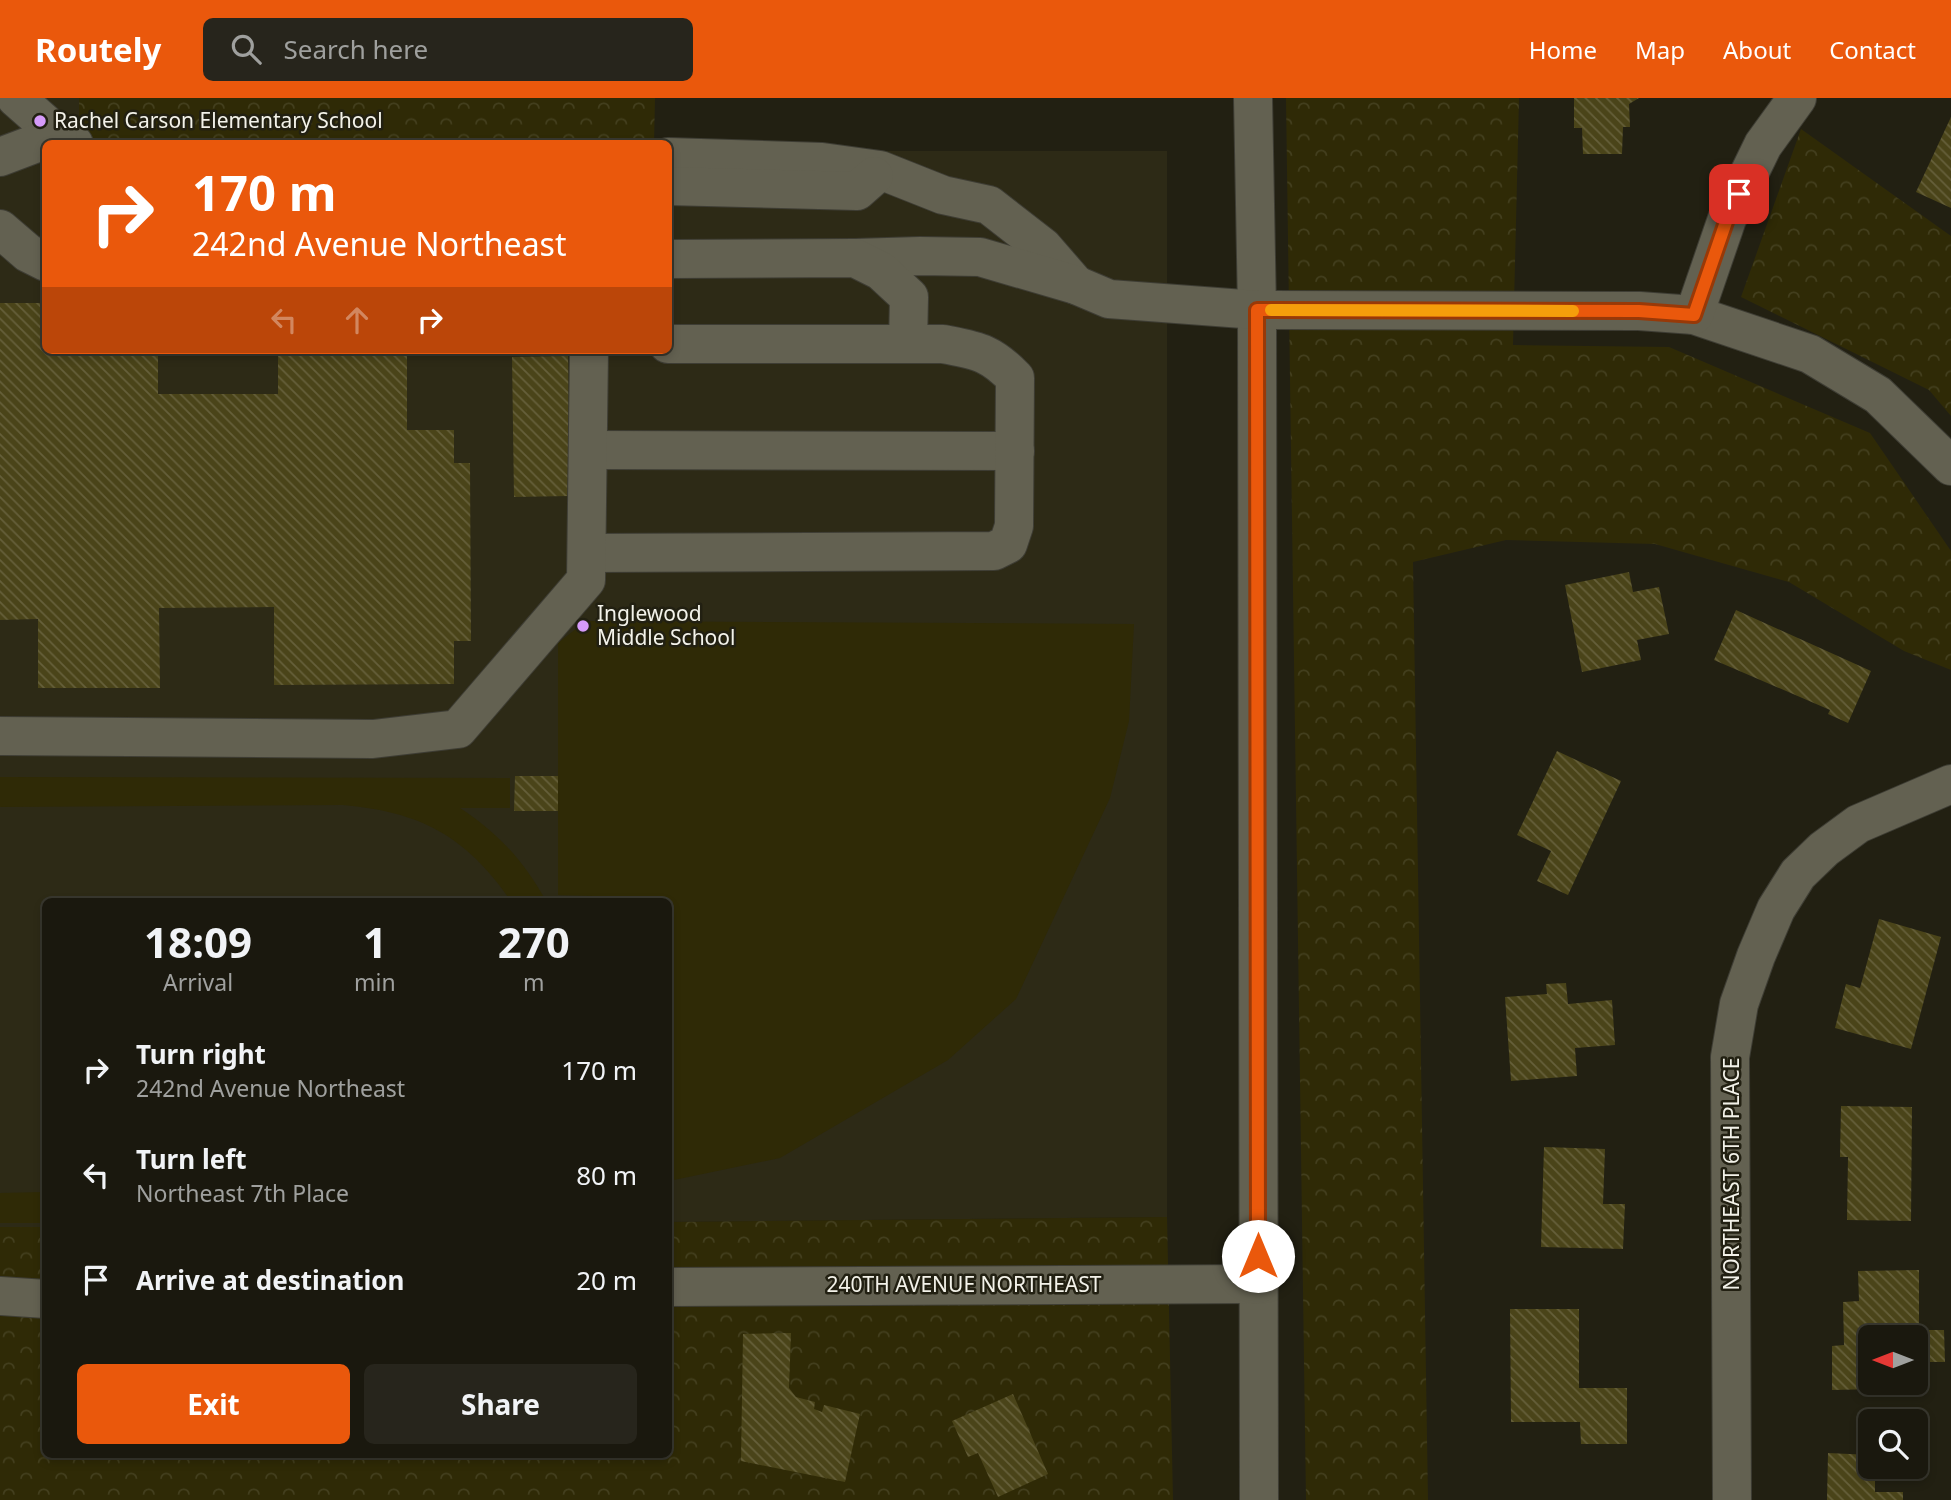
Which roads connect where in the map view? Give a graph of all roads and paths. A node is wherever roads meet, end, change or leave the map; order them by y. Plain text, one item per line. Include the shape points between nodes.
1 (16, 98) edge
2 (1253, 98) edge
3 (1797, 98) edge
4 (66, 139) edge
5 (42, 146) edge
6 (0, 157) edge
7 (672, 157) edge
8 (880, 170) junction
9 (672, 186) edge
10 (943, 195) junction
11 (0, 229) edge
12 (920, 256) junction
13 (672, 258) edge
14 (855, 258) junction
15 (42, 260) edge
16 (1076, 285) junction
17 (1257, 310) junction
18 (1694, 315) junction
19 (672, 344) edge
20 (908, 344) junction
21 (589, 354) edge
22 (588, 450) junction
23 (1015, 451) junction
24 (1951, 466) edge
25 (587, 553) junction
26 (0, 736) edge
27 (1951, 784) edge
28 (1259, 1284) junction
29 (672, 1287) edge
30 (0, 1296) edge
31 (42, 1299) edge
32 (1259, 1500) edge
33 (1732, 1500) edge

1 - 4 street
2 - 17 street
3 - 18 street via 1763,145 1727,219
5 - 6 street
7 - 8 street via 822,162
8 - 9 street via 858,191
8 - 10 street
10 - 12 street via 940,228
10 - 16 street via 989,205 1043,247
11 - 15 street
12 - 14 street
12 - 16 street via 980,257
13 - 14 street
14 - 20 street via 881,271 909,297
16 - 17 street via 1109,299
17 - 18 street
17 - 28 street
18 - 24 street via 1810,354 1878,395
19 - 20 street
20 - 23 street via 943,344 997,359 1015,378
21 - 22 street
22 - 23 street
22 - 25 street
23 - 25 street via 1014,526 1008,544 994,551
25 - 26 street via 586,580 458,729 373,739
27 - 33 street, NORTHEAST 6TH PLACE via 1858,824 1798,874 1776,909 1739,1004 1730,1057
28 - 29 street, 240TH AVENUE NORTHEAST
28 - 32 street
30 - 31 street

